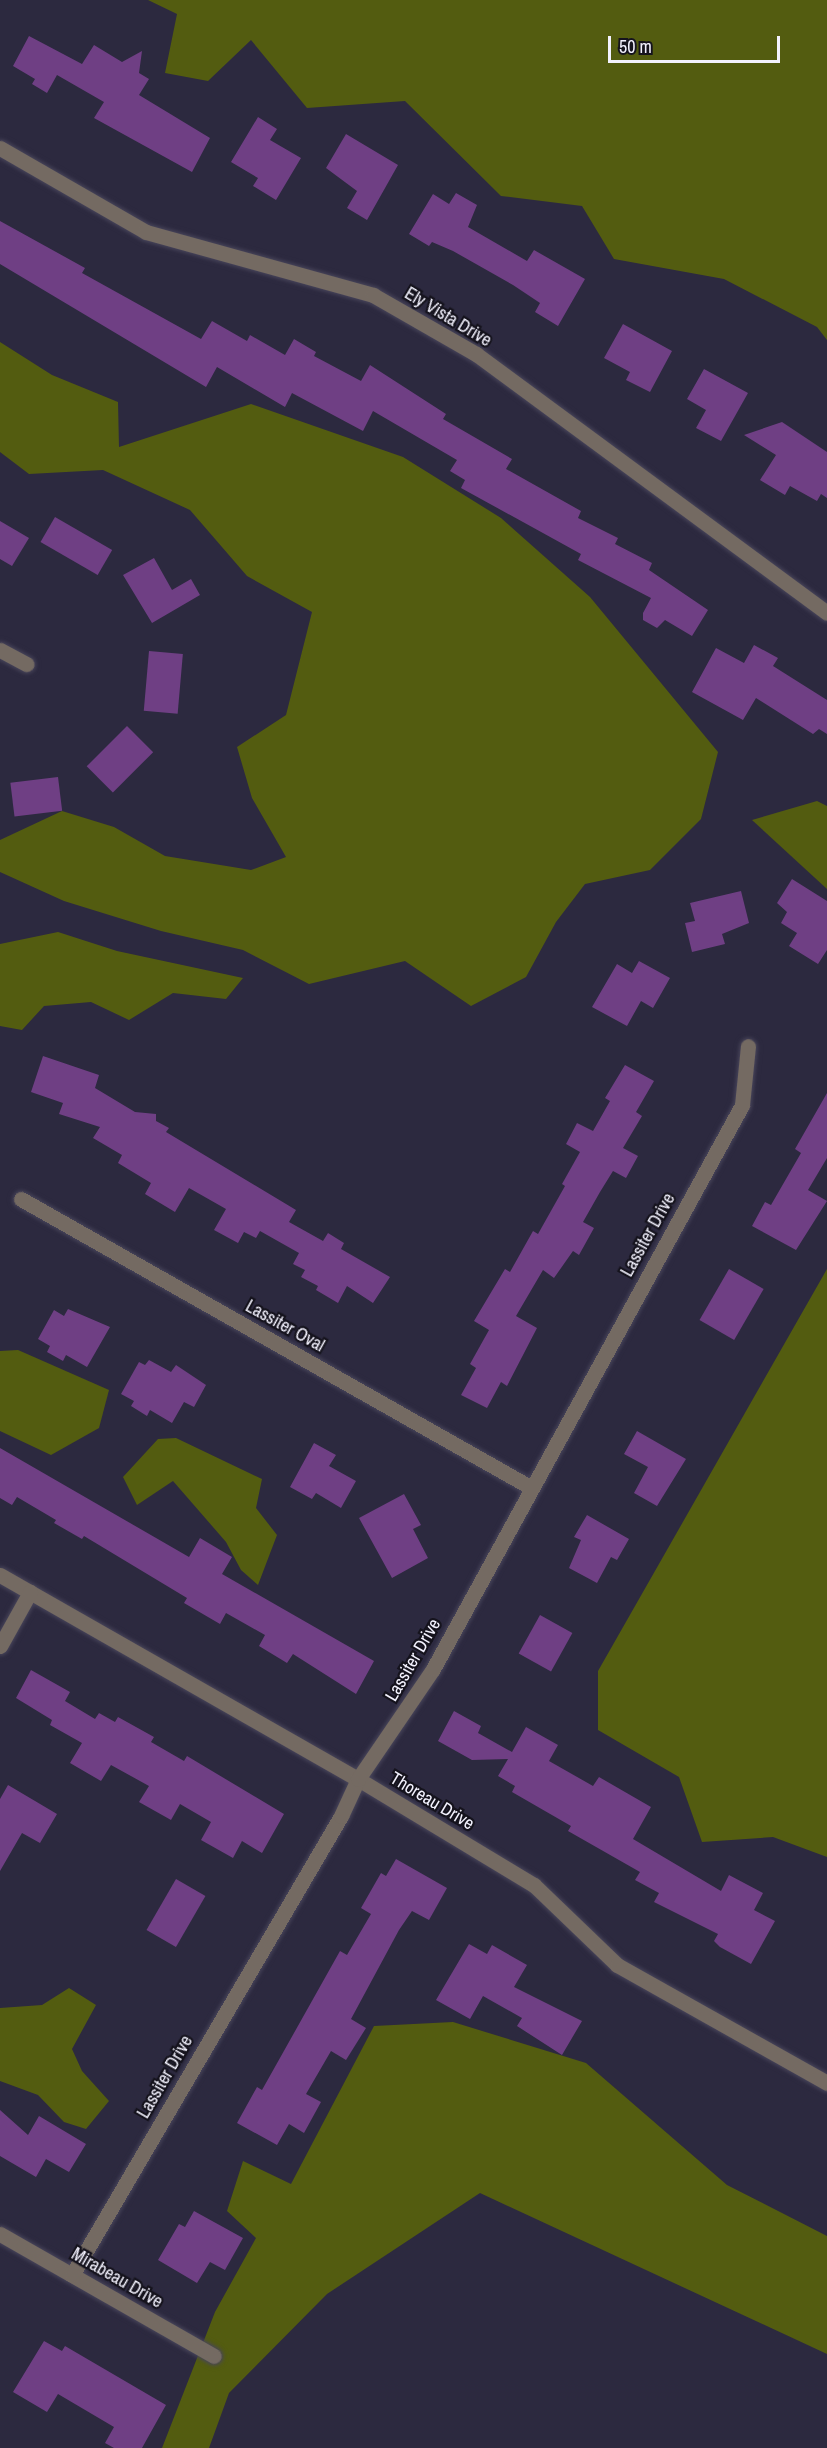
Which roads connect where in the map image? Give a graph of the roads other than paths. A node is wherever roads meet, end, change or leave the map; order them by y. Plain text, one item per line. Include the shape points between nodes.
1 (0, 148) edge
2 (827, 613) edge
3 (0, 650) edge
4 (26, 664) dead end
5 (748, 1046) dead end
6 (21, 1199) dead end
7 (530, 1487) junction
8 (0, 1575) edge
9 (30, 1592) junction
10 (0, 1646) edge
11 (358, 1779) junction
12 (827, 2083) edge
13 (0, 2234) edge
14 (72, 2275) junction
15 (214, 2356) dead end

1 - 2 street, Ely Vista Drive via 146,232 373,295 476,354
3 - 4 street
5 - 7 street, Lassiter Drive via 742,1105
6 - 7 street, Lassiter Oval
7 - 11 street, Lassiter Drive via 433,1669
8 - 9 street, Thoreau Drive
9 - 10 street
9 - 11 street, Thoreau Drive
11 - 12 street, Thoreau Drive via 534,1885 617,1965
11 - 14 street, Lassiter Drive via 335,1826
13 - 14 street, Mirabeau Drive
14 - 15 street, Mirabeau Drive

